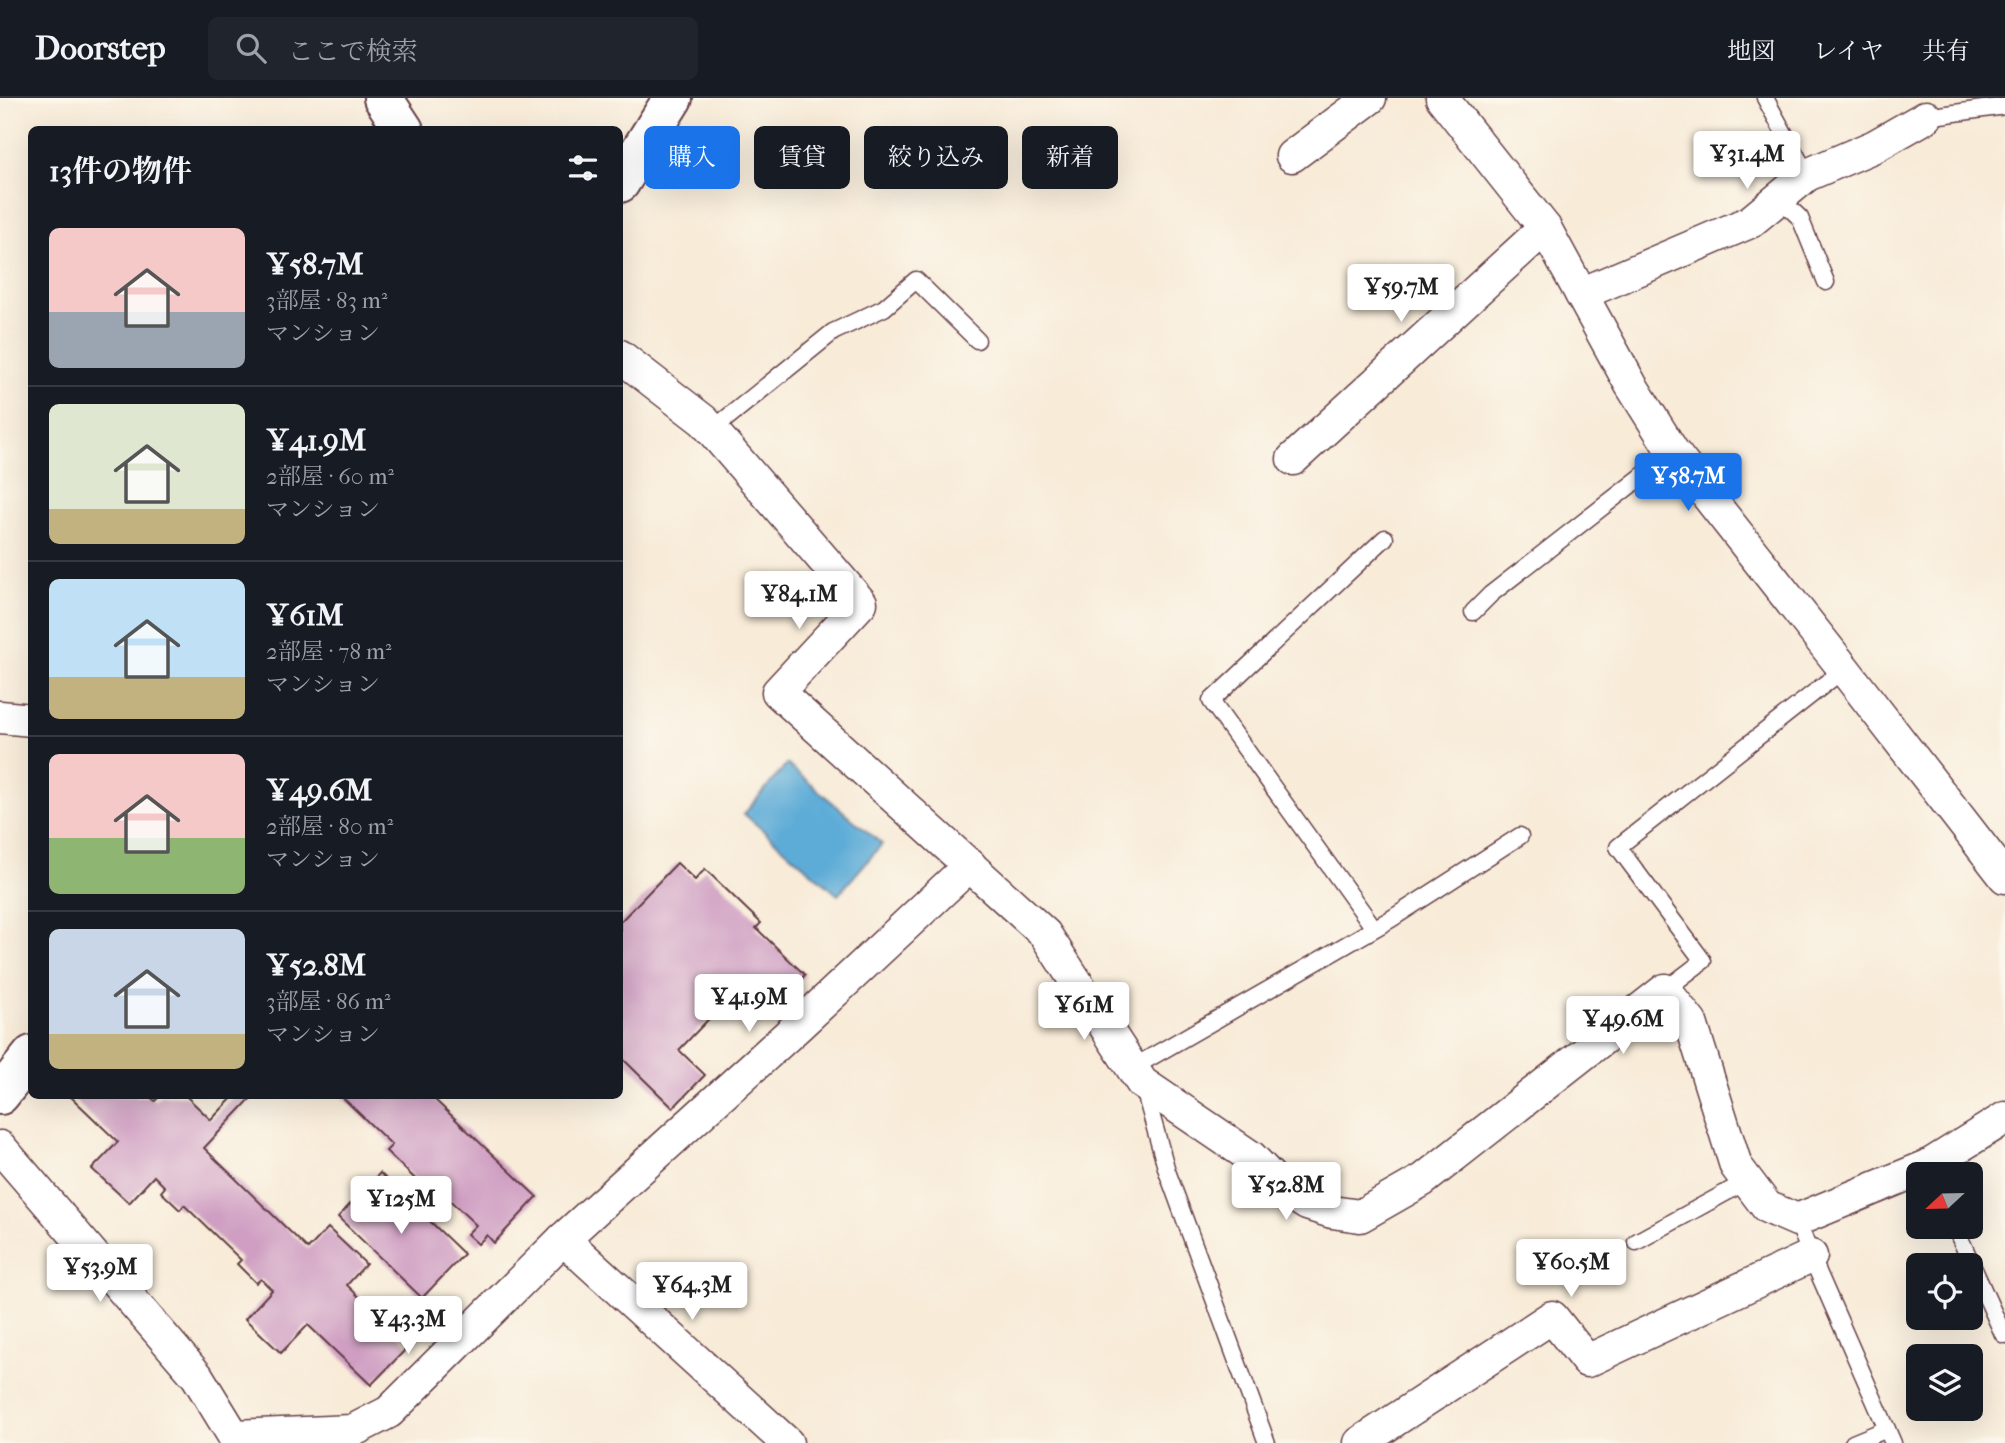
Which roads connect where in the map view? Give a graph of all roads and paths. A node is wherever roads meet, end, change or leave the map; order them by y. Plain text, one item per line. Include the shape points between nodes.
1 (383, 98) edge
2 (673, 98) edge
3 (1370, 98) edge
4 (1442, 98) edge
5 (1765, 98) edge
6 (2005, 106) edge
7 (1926, 117) joint
8 (401, 126) edge
9 (1292, 156) dead end
10 (1807, 175) junction
11 (623, 178) edge
12 (1780, 198) junction
13 (1545, 228) junction
14 (1826, 282) dead end
15 (1581, 294) junction
16 (977, 340) dead end
17 (623, 358) edge
18 (712, 430) junction
19 (1673, 452) junction
20 (1293, 459) dead end
21 (1385, 538) dead end
22 (1472, 612) dead end
23 (1844, 669) junction
24 (0, 717) edge
25 (28, 720) edge
26 (1520, 836) dead end
27 (970, 865) junction
28 (2005, 877) edge
29 (1374, 929) junction
30 (1665, 990) junction
31 (28, 1060) edge
32 (1137, 1076) junction
33 (0, 1095) edge
34 (2005, 1118) edge
35 (0, 1147) edge
36 (1942, 1162) edge
37 (1906, 1179) edge
38 (1747, 1181) junction
39 (1797, 1220) junction
40 (562, 1239) junction
41 (1960, 1239) edge
42 (1636, 1241) dead end
43 (1811, 1256) junction
44 (2005, 1335) edge
45 (1890, 1436) edge
46 (236, 1440) edge
47 (787, 1443) edge
48 (1267, 1443) edge
49 (1360, 1443) edge
50 (1853, 1443) edge

1 - 8 street
2 - 11 street
3 - 9 street
4 - 13 street
5 - 10 lane
6 - 7 lane
7 - 10 street via 1875,146
10 - 12 street
12 - 14 lane via 1800,218
12 - 15 street via 1750,222
13 - 15 street
13 - 20 street
15 - 19 street
16 - 18 lane via 916,280 884,308 833,332
17 - 18 street
18 - 27 street via 861,603 778,692
19 - 22 lane
19 - 23 street
21 - 29 lane via 1211,701
23 - 28 street
23 - 30 lane via 1618,847 1703,961
24 - 25 street
26 - 29 lane
27 - 32 street via 1045,934
27 - 40 street
29 - 32 lane
30 - 32 street via 1423,1180 1360,1216 1307,1204 1279,1186 1251,1157
30 - 38 street via 1691,1023 1736,1166
31 - 33 street
32 - 48 lane
34 - 36 street
35 - 46 street via 197,1376
37 - 39 street
38 - 39 street via 1767,1207
38 - 42 lane
39 - 43 lane
40 - 46 street via 389,1412 352,1430
40 - 47 street
41 - 44 lane
43 - 45 lane
43 - 49 street via 1587,1361 1552,1317
45 - 50 lane

